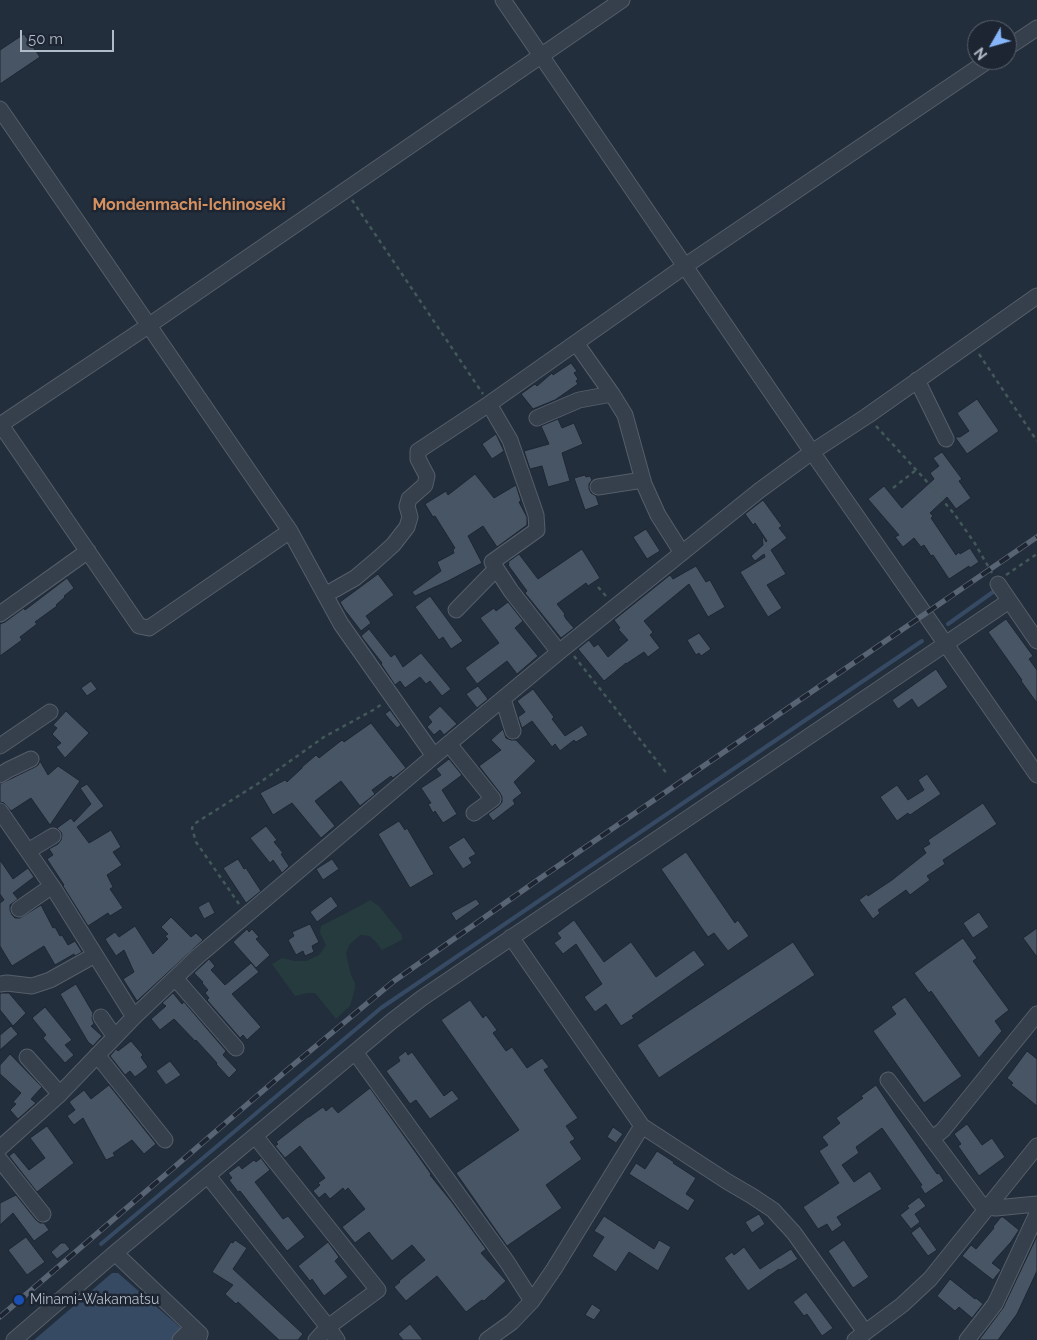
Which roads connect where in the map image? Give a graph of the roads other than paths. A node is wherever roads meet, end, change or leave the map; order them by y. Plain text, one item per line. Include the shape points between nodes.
1 (504, 0) edge
2 (622, 0) edge
3 (1037, 28) edge
4 (1017, 41) edge
5 (541, 56) junction
6 (974, 70) edge
7 (0, 109) edge
8 (685, 266) junction
9 (1037, 296) edge
10 (148, 326) junction
11 (576, 343) junction
12 (917, 380) junction
13 (612, 394) junction
14 (489, 404) junction
15 (537, 418) dead end
16 (0, 425) edge
17 (946, 439) dead end
18 (812, 452) junction
19 (643, 480) junction
20 (598, 487) dead end
21 (290, 532) junction
22 (88, 551) junction
23 (682, 553) junction
24 (496, 569) junction
25 (998, 584) road end
26 (325, 595) junction
27 (1009, 601) junction
28 (456, 610) dead end
29 (0, 614) edge
30 (1037, 641) edge
31 (946, 644) junction
32 (563, 649) junction
33 (503, 698) junction
34 (50, 712) dead end
35 (513, 731) dead end
36 (449, 744) junction
37 (0, 746) edge
38 (434, 756) junction
39 (31, 759) dead end
40 (0, 775) edge
41 (1037, 775) edge
42 (0, 811) edge
43 (474, 813) dead end
44 (53, 836) dead end
45 (28, 851) junction
46 (52, 886) junction
47 (19, 909) dead end
48 (511, 937) junction
49 (95, 955) junction
50 (175, 978) junction
51 (0, 984) edge
52 (1037, 1014) edge
53 (101, 1017) dead end
54 (134, 1018) junction
55 (115, 1037) junction
56 (236, 1048) dead end
57 (355, 1052) junction
58 (98, 1055) junction
59 (27, 1057) dead end
60 (888, 1080) dead end
61 (60, 1094) junction
62 (642, 1126) junction
63 (255, 1136) junction
64 (932, 1139) junction
65 (165, 1140) dead end
66 (1037, 1146) edge
67 (0, 1148) edge
68 (0, 1160) edge
69 (208, 1176) junction
70 (1037, 1204) edge
71 (987, 1207) junction
72 (1037, 1210) edge
73 (43, 1214) dead end
74 (115, 1253) junction
75 (532, 1301) junction
76 (195, 1334) edge
77 (332, 1334) edge
78 (860, 1336) edge
79 (14, 1340) edge
80 (180, 1340) edge
81 (316, 1340) edge
82 (487, 1340) edge
83 (967, 1340) edge

1 - 5 street
2 - 5 street
3 - 4 street
5 - 8 street
5 - 10 street
6 - 8 street
7 - 10 street
8 - 11 street
8 - 18 street
9 - 12 street
10 - 16 street
10 - 21 street
11 - 13 street
11 - 14 street
12 - 17 street
12 - 18 street
13 - 15 street via 580,400
13 - 19 street via 625,415
14 - 24 street via 510,440 536,515 537,530 492,562
14 - 26 street via 418,451 427,476 425,485 409,499 407,527 374,562
16 - 22 street
18 - 23 street
18 - 31 street
19 - 20 street
19 - 23 street via 658,515
21 - 22 street via 149,628 139,626
21 - 26 street
22 - 29 street
23 - 32 street
24 - 28 street
24 - 32 street via 511,591
25 - 27 street
26 - 38 street via 341,624
27 - 30 street
27 - 31 street
31 - 41 street
31 - 48 street
32 - 33 street
33 - 35 street
33 - 36 street
34 - 37 street
36 - 38 street
36 - 43 street via 493,799
38 - 50 street
39 - 40 street
42 - 45 street
44 - 45 street
45 - 46 street
46 - 47 street
46 - 49 street
48 - 57 street via 422,998
48 - 62 street
49 - 51 street via 50,980 32,986
49 - 54 street
50 - 54 street
50 - 56 street
52 - 64 street via 943,1130
53 - 55 street
54 - 55 street
55 - 58 street
57 - 63 street
57 - 75 street
58 - 61 street
58 - 65 street
59 - 61 street
60 - 64 street
61 - 67 street
62 - 75 street
62 - 78 street via 773,1210 794,1233
63 - 69 street
63 - 77 street via 378,1290
64 - 71 street via 975,1197
66 - 71 street
68 - 73 street
69 - 74 street
69 - 77 street
70 - 71 street
71 - 78 street via 930,1279
72 - 83 street via 995,1304
74 - 76 street
74 - 79 street
75 - 82 street via 512,1322
76 - 80 street
77 - 81 street

